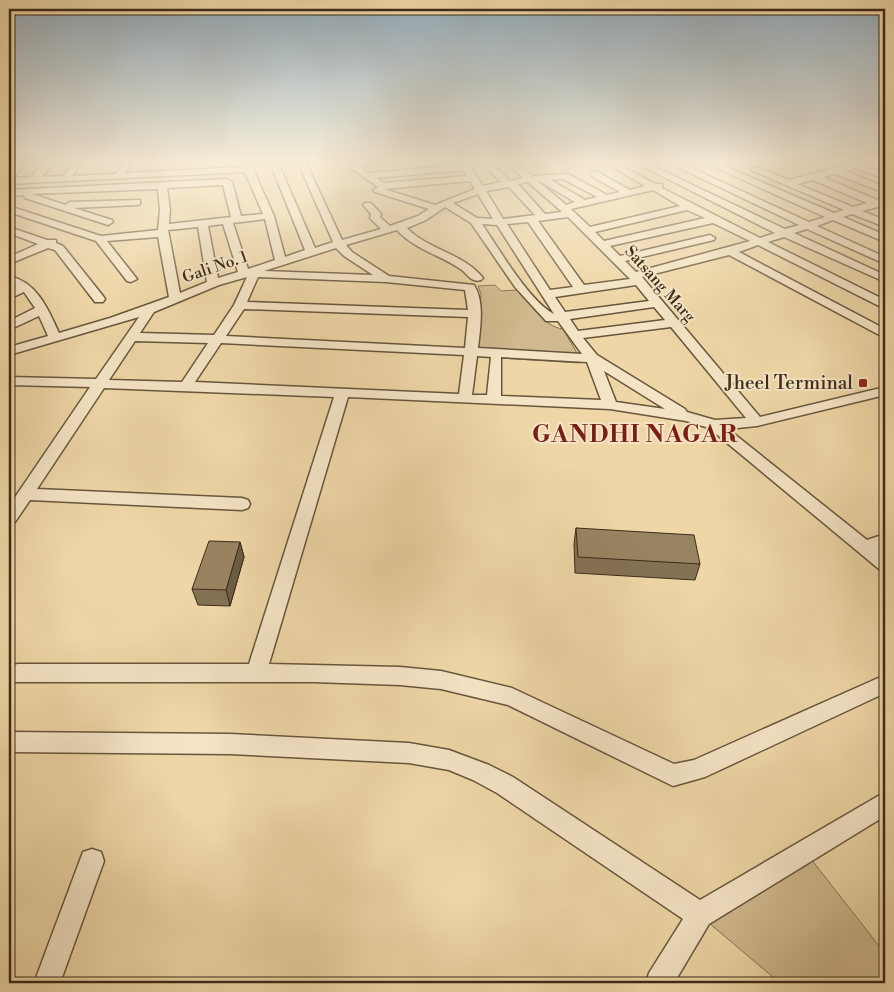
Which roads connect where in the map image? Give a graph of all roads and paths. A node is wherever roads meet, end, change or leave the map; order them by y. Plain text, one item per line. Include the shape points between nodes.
1 (60, 206) edge
2 (165, 206) edge
3 (230, 206) edge
4 (265, 206) edge
5 (292, 206) edge
6 (321, 206) edge
7 (369, 206) edge
8 (439, 206) edge
9 (444, 206) edge
10 (490, 206) edge
11 (532, 206) edge
12 (562, 206) edge
13 (579, 206) edge
14 (689, 206) edge
15 (690, 206) edge
16 (731, 206) edge
17 (766, 206) edge
18 (810, 206) edge
19 (844, 206) edge
20 (868, 206) edge
21 (9, 209) edge
22 (853, 210) junction
23 (567, 211) junction
24 (269, 216) junction
25 (832, 216) junction
26 (543, 217) junction
27 (531, 218) junction
28 (715, 219) junction
29 (232, 220) junction
30 (475, 221) junction
31 (108, 222) dead end
32 (500, 222) junction
33 (202, 224) junction
34 (885, 224) edge
35 (806, 225) junction
36 (394, 228) junction
37 (9, 230) edge
38 (163, 230) junction
39 (76, 231) junction
40 (588, 231) junction
41 (782, 232) junction
42 (710, 238) dead end
43 (100, 239) junction
44 (885, 239) edge
45 (759, 241) junction
46 (48, 244) junction
47 (339, 245) junction
48 (602, 245) junction
49 (730, 251) junction
50 (311, 252) junction
51 (12, 257) edge
52 (617, 260) junction
53 (885, 260) edge
54 (281, 262) junction
55 (863, 268) junction
56 (251, 273) junction
57 (476, 278) dead end
58 (9, 279) edge
59 (386, 279) junction
60 (637, 279) junction
61 (834, 279) junction
62 (885, 279) edge
63 (131, 280) dead end
64 (213, 284) junction
65 (26, 287) junction
66 (581, 290) junction
67 (806, 290) junction
68 (548, 294) junction
69 (10, 295) edge
70 (99, 299) dead end
71 (175, 299) junction
72 (658, 303) junction
73 (240, 305) junction
74 (885, 305) edge
75 (150, 308) junction
76 (42, 309) junction
77 (474, 314) junction
78 (562, 317) junction
79 (674, 323) junction
80 (9, 326) edge
81 (885, 334) edge
82 (574, 335) junction
83 (131, 337) junction
84 (55, 338) junction
85 (217, 339) junction
86 (9, 351) edge
87 (470, 352) junction
88 (592, 358) junction
89 (496, 359) dead end
90 (9, 381) edge
91 (88, 382) junction
92 (186, 386) junction
93 (885, 391) edge
94 (343, 392) junction
95 (465, 398) junction
96 (494, 399) junction
97 (610, 405) junction
98 (688, 417) junction
99 (757, 422) junction
100 (714, 425) junction
101 (25, 494) junction
102 (242, 504) dead end
103 (9, 518) edge
104 (885, 540) edge
105 (866, 547) junction
106 (885, 564) edge
107 (256, 673) junction
108 (9, 674) edge
109 (885, 684) edge
110 (9, 742) edge
111 (885, 803) edge
112 (92, 861) dead end
113 (700, 915) junction
114 (47, 983) edge
115 (659, 983) edge

1 - 31 street
2 - 38 street
3 - 29 street
4 - 24 street
5 - 50 street
6 - 47 street
7 - 36 street via 376,214 375,218
8 - 36 street, Gali No. 1 via 422,218
9 - 30 street
10 - 32 street
11 - 26 street
12 - 23 street, Satsang Marg
13 - 23 street
14 - 40 street
15 - 28 street
16 - 41 street
17 - 35 street
18 - 25 street
19 - 22 street
20 - 22 street
21 - 39 street
22 - 25 street
22 - 34 street
23 - 26 street
23 - 40 street, Satsang Marg
24 - 29 street
24 - 54 street
25 - 35 street
25 - 44 street
26 - 27 street
27 - 32 street
27 - 66 street
28 - 45 street
28 - 48 street
29 - 33 street
29 - 56 street
30 - 32 street
30 - 78 street via 536,307 550,318
32 - 68 street
33 - 38 street
33 - 64 street
35 - 41 street
35 - 53 street
36 - 47 street, Gali No. 1
36 - 57 street via 468,267
37 - 46 street
38 - 43 street
38 - 71 street
39 - 43 street
39 - 46 street
40 - 48 street, Satsang Marg
41 - 45 street
41 - 55 street
42 - 52 street
43 - 63 street
45 - 49 street
45 - 61 street
46 - 51 street
46 - 70 street via 63,252
47 - 50 street, Gali No. 1
47 - 59 street
48 - 52 street, Satsang Marg
49 - 60 street
49 - 67 street
50 - 54 street, Gali No. 1
52 - 60 street, Satsang Marg
53 - 55 street
54 - 56 street, Gali No. 1
55 - 61 street
55 - 62 street
56 - 59 street
56 - 64 street, Gali No. 1
56 - 73 street
58 - 65 street
59 - 77 street via 470,287 473,290
60 - 66 street
60 - 72 street, Satsang Marg
61 - 67 street
61 - 74 street
64 - 71 street, Gali No. 1
65 - 69 street
65 - 76 street
66 - 68 street
67 - 81 street
68 - 78 street
71 - 75 street, Gali No. 1
72 - 78 street
72 - 79 street, Satsang Marg
73 - 77 street
73 - 85 street
75 - 83 street
75 - 84 street
76 - 80 street
76 - 84 street
77 - 87 street
78 - 82 street
79 - 82 street
79 - 99 street, Satsang Marg
82 - 88 street
83 - 85 street
83 - 91 street
84 - 86 street
85 - 87 street
85 - 92 street
87 - 88 street
87 - 95 street
88 - 97 street
88 - 98 street
89 - 96 street
90 - 91 street
91 - 92 street
91 - 101 street
92 - 94 street
93 - 99 street
94 - 95 street
94 - 107 street
95 - 96 street
96 - 97 street
97 - 98 street
98 - 100 street
99 - 100 street
100 - 105 street
101 - 102 street
101 - 103 street
104 - 105 street
105 - 106 street
107 - 108 street
107 - 109 street via 400,676 485,689 512,697 673,774 698,770
110 - 113 street via 230,744 409,753 449,760 505,785
111 - 113 street
112 - 114 street
113 - 115 street

